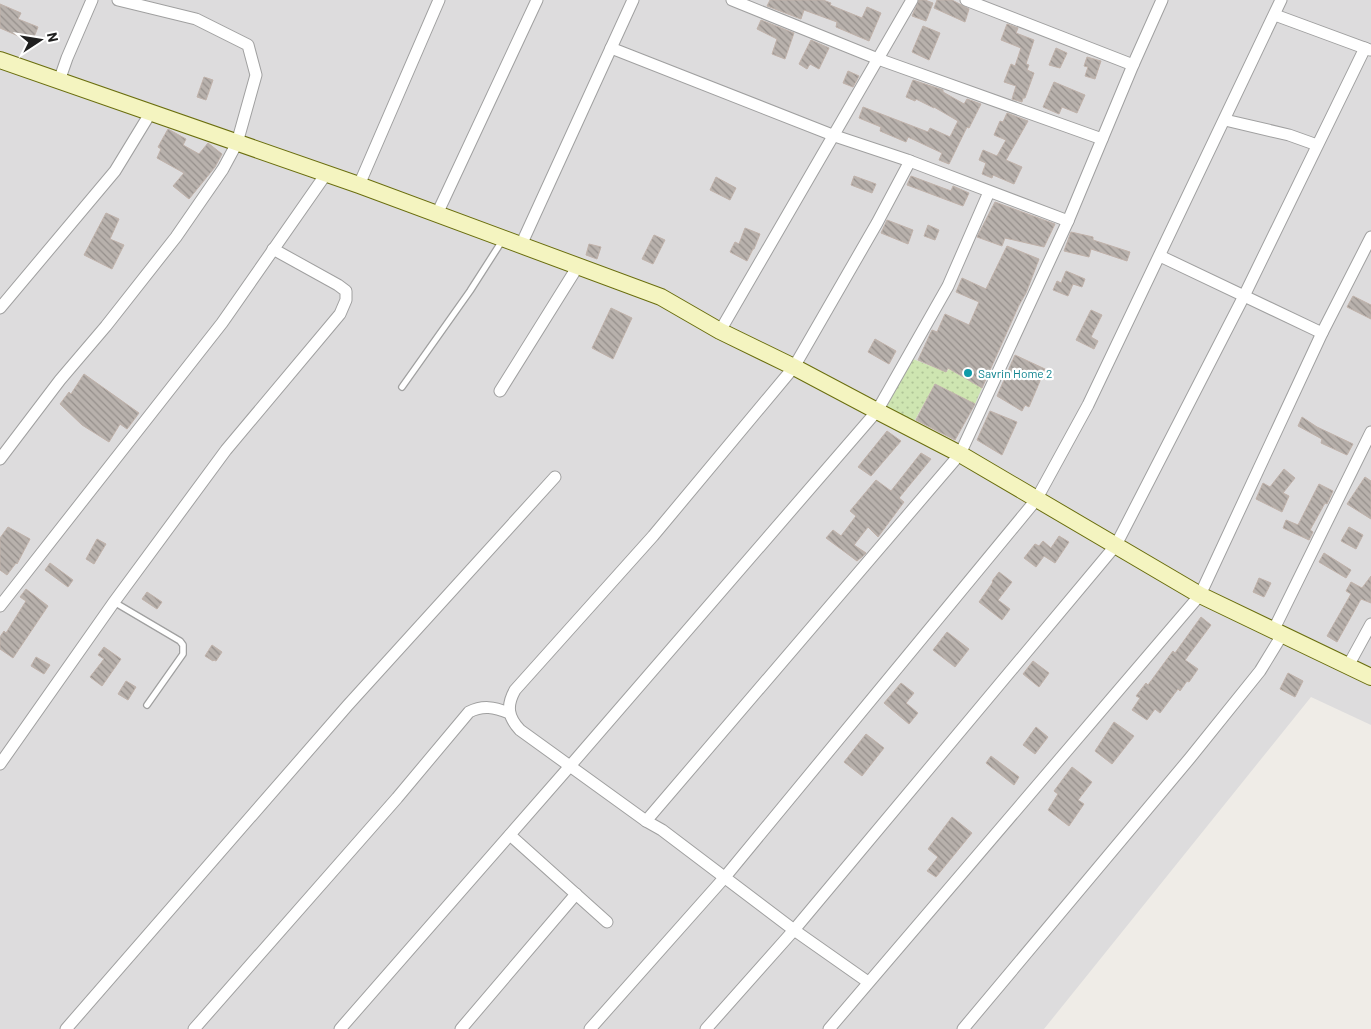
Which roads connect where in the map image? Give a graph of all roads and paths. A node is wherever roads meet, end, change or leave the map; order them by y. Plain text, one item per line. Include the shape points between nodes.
1 (92, 0) edge
2 (118, 0) edge
3 (439, 0) edge
4 (537, 0) edge
5 (633, 0) edge
6 (732, 0) edge
7 (912, 0) edge
8 (966, 0) edge
9 (1162, 0) edge
10 (1281, 0) edge
11 (1275, 15) junction
12 (611, 48) junction
13 (1368, 49) edge
14 (878, 59) junction
15 (0, 60) edge
16 (1133, 65) junction
17 (59, 81) junction
18 (151, 112) junction
19 (1225, 120) junction
20 (835, 136) junction
21 (1102, 139) junction
22 (237, 143) junction
23 (1317, 145) junction
24 (910, 161) junction
25 (326, 174) junction
26 (359, 185) junction
27 (989, 192) junction
28 (438, 214) junction
29 (1068, 221) junction
30 (1371, 237) edge
31 (503, 239) junction
32 (521, 245) junction
33 (273, 250) junction
34 (1160, 256) junction
35 (578, 266) junction
36 (1244, 296) junction
37 (0, 308) edge
38 (720, 331) junction
39 (1322, 333) junction
40 (794, 366) junction
41 (402, 387) dead end
42 (500, 391) dead end
43 (876, 411) junction
44 (1371, 432) edge
45 (960, 454) junction
46 (0, 459) edge
47 (556, 478) dead end
48 (1036, 500) junction
49 (1116, 545) junction
50 (1200, 595) junction
51 (114, 602) junction
52 (0, 606) edge
53 (1371, 624) edge
54 (1277, 633) junction
55 (1348, 666) junction
56 (1371, 677) edge
57 (147, 706) dead end
58 (509, 712) junction
59 (0, 764) edge
60 (570, 766) junction
61 (646, 821) junction
62 (510, 835) junction
63 (725, 878) junction
64 (576, 894) junction
65 (607, 922) dead end
66 (794, 930) junction
67 (868, 982) junction
68 (66, 1029) edge
69 (194, 1029) edge
70 (340, 1029) edge
71 (461, 1029) edge
72 (590, 1029) edge
73 (706, 1029) edge
74 (829, 1029) edge
75 (964, 1029) edge

1 - 17 street
2 - 22 street via 196,19 248,45 256,75
3 - 26 street
4 - 28 street
5 - 12 street
6 - 14 street
7 - 14 street
8 - 16 street
9 - 16 street
10 - 11 street
11 - 13 street
11 - 19 street
12 - 20 street
12 - 32 street
13 - 23 street
14 - 20 street
14 - 21 street
15 - 17 street
16 - 21 street
17 - 18 street
18 - 22 street
18 - 37 street via 115,171
19 - 23 street
19 - 34 street
20 - 24 street
20 - 38 street
21 - 29 street
22 - 25 street
22 - 46 street via 176,237
23 - 36 street
24 - 27 street
24 - 40 street
25 - 26 street
25 - 33 street
26 - 28 street
27 - 29 street
27 - 43 street via 948,286
28 - 31 street
29 - 45 street
30 - 39 street
31 - 32 street
31 - 41 lane
32 - 35 street
33 - 51 street via 346,291 340,314 226,450
33 - 52 street via 222,323
34 - 36 street
34 - 48 street via 1088,405
35 - 38 street via 660,297
35 - 42 street
36 - 39 street
36 - 49 street
38 - 40 street
39 - 50 street
40 - 43 street
40 - 58 street via 654,536 516,690 508,706
43 - 45 street
43 - 60 street
44 - 54 street
45 - 48 street
45 - 61 street
47 - 68 street via 348,705
48 - 49 street
48 - 63 street
49 - 50 street
49 - 66 street
50 - 54 street
50 - 67 street
51 - 57 lane via 183,644 183,654
51 - 59 street
53 - 55 street
54 - 55 street
54 - 75 street via 1260,671
55 - 56 street
58 - 60 street via 512,722 520,730
58 - 69 street via 481,707 469,712
60 - 61 street
60 - 62 street
61 - 63 street
62 - 64 street
62 - 70 street
63 - 66 street
63 - 72 street
64 - 65 street
64 - 71 street
66 - 67 street
66 - 73 street
67 - 74 street

